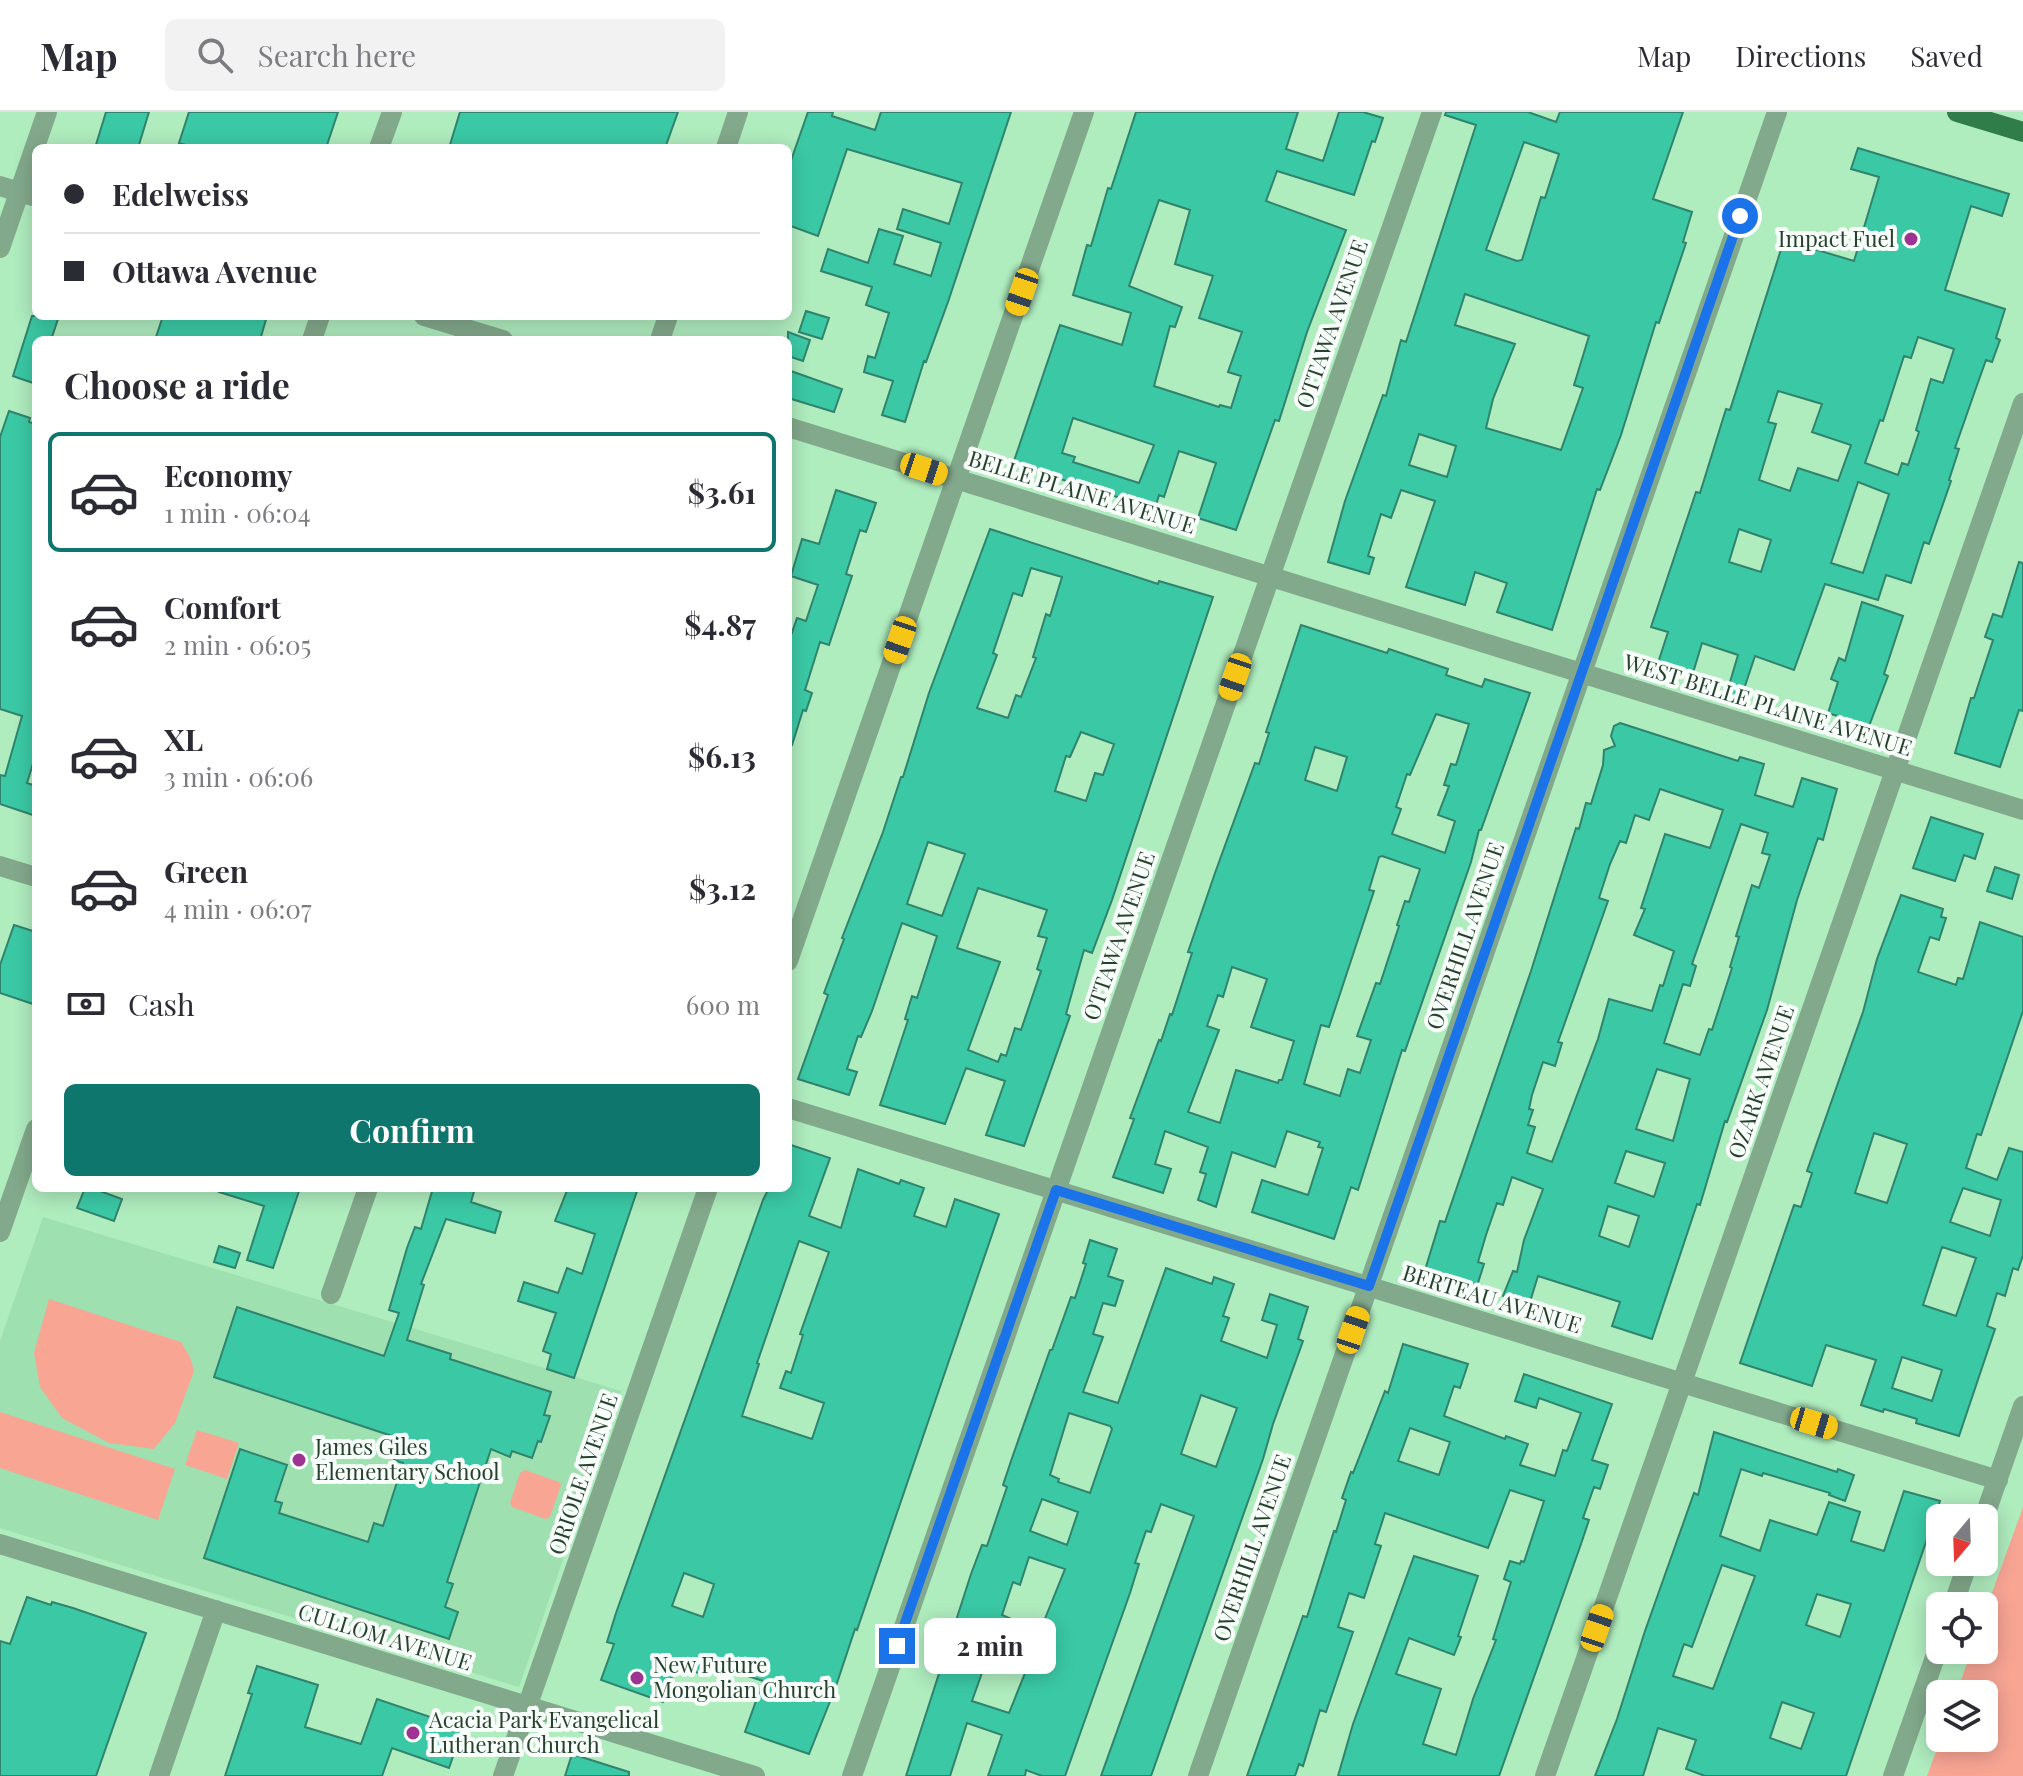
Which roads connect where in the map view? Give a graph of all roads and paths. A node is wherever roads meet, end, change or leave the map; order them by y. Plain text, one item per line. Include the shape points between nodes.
1 (47, 112) edge
2 (392, 112) edge
3 (738, 112) edge
4 (1084, 112) edge
5 (1432, 112) edge
6 (1777, 112) edge
7 (1957, 112) edge
8 (2023, 132) edge
9 (36, 144) edge
10 (380, 144) edge
11 (727, 144) edge
12 (32, 155) edge
13 (19, 192) edge
14 (0, 248) edge
15 (437, 320) edge
16 (490, 336) edge
17 (2023, 403) edge
18 (792, 428) edge
19 (956, 479) junction
20 (1271, 575) junction
21 (1582, 672) junction
22 (1895, 770) junction
23 (2023, 810) edge
24 (0, 866) edge
25 (32, 876) edge
26 (792, 950) edge
27 (792, 1109) edge
28 (32, 1140) edge
29 (1056, 1190) junction
30 (367, 1192) edge
31 (707, 1192) edge
32 (0, 1232) edge
33 (1369, 1286) junction
34 (331, 1294) dead end
35 (1682, 1382) junction
36 (2023, 1406) edge
37 (1998, 1480) junction
38 (1989, 1504) edge
39 (0, 1544) edge
40 (216, 1610) junction
41 (1933, 1664) edge
42 (527, 1706) junction
43 (159, 1776) edge
44 (503, 1776) edge
45 (755, 1776) edge
46 (852, 1776) edge
47 (1198, 1776) edge
48 (1545, 1776) edge
49 (1893, 1776) edge

1 - 9 street
2 - 10 street
3 - 11 street
4 - 19 street
5 - 20 street, OTTAWA AVENUE
6 - 21 street, OVERHILL AVENUE
7 - 8 main road
12 - 13 street
13 - 14 street
15 - 16 street
17 - 22 street, OZARK AVENUE
18 - 19 street, BELLE PLAINE AVENUE
19 - 20 street, BELLE PLAINE AVENUE
19 - 26 street
20 - 21 street, WEST BELLE PLAINE AVENUE
20 - 29 street, OTTAWA AVENUE
21 - 22 street, WEST BELLE PLAINE AVENUE
21 - 33 street, OVERHILL AVENUE
22 - 23 street, WEST BELLE PLAINE AVENUE
22 - 35 street, OZARK AVENUE
24 - 25 street
27 - 29 street, BERTEAU AVENUE
28 - 32 street
29 - 33 street, BERTEAU AVENUE
29 - 46 street, OTTAWA AVENUE
30 - 34 street
31 - 42 street, ORIOLE AVENUE
33 - 35 street, BERTEAU AVENUE
33 - 47 street, OVERHILL AVENUE
35 - 37 street, BERTEAU AVENUE
35 - 48 street, OZARK AVENUE
36 - 37 street
37 - 38 street
39 - 40 street, CULLOM AVENUE
40 - 42 street, CULLOM AVENUE
40 - 43 street
41 - 49 street
42 - 44 street, ORIOLE AVENUE
42 - 45 street, CULLOM AVENUE

